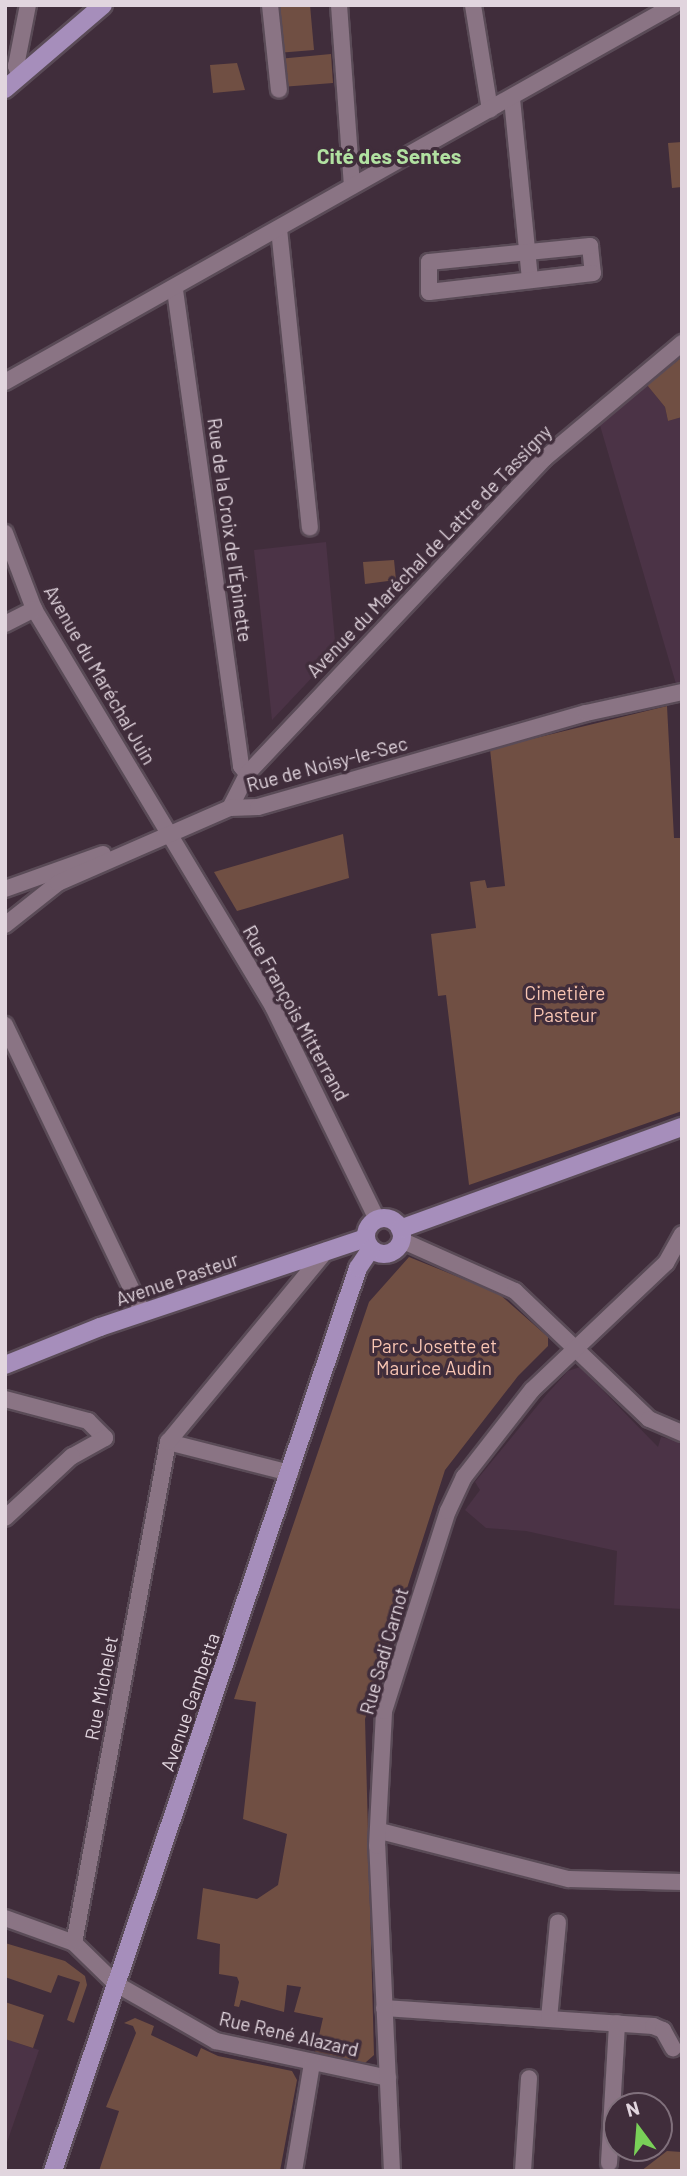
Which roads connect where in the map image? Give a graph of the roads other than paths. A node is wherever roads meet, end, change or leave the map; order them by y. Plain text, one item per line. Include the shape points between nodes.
1 (28, 5) edge
2 (103, 5) edge
3 (270, 5) edge
4 (339, 5) edge
5 (473, 5) edge
6 (674, 5) edge
7 (20, 77) junction
8 (5, 89) edge
9 (279, 90) dead end
10 (512, 99) junction
11 (490, 110) junction
12 (352, 186) junction
13 (279, 229) junction
14 (527, 253) junction
15 (530, 280) junction
16 (175, 290) junction
17 (682, 342) edge
18 (5, 382) edge
19 (310, 527) dead end
20 (5, 533) edge
21 (34, 609) junction
22 (5, 624) edge
23 (682, 692) edge
24 (247, 774) junction
25 (230, 808) junction
26 (168, 832) junction
27 (37, 888) junction
28 (5, 889) edge
29 (5, 925) edge
30 (5, 1025) edge
31 (682, 1127) edge
32 (377, 1220) junction
33 (682, 1234) edge
34 (401, 1235) junction
35 (368, 1244) junction
36 (327, 1250) junction
37 (143, 1313) junction
38 (578, 1347) junction
39 (5, 1365) edge
40 (5, 1399) edge
41 (682, 1433) edge
42 (168, 1442) junction
43 (290, 1473) junction
44 (5, 1518) edge
45 (380, 1831) junction
46 (682, 1882) edge
47 (5, 1918) edge
48 (558, 1922) dead end
49 (74, 1943) junction
50 (116, 1984) junction
51 (384, 2008) junction
52 (549, 2019) junction
53 (617, 2023) junction
54 (673, 2048) dead end
55 (312, 2064) junction
56 (388, 2078) junction
57 (529, 2078) dead end
58 (609, 2163) dead end
59 (53, 2171) edge
60 (293, 2171) edge
61 (392, 2171) edge
62 (523, 2171) edge

1 - 7 street via 16,66
2 - 7 main road
3 - 9 street
4 - 12 street
5 - 11 street
6 - 10 street
7 - 8 main road
10 - 11 street
10 - 14 street
11 - 12 street
12 - 13 street
13 - 16 street
13 - 19 street
14 - 15 street
14 - 15 street via 590,246 593,273
14 - 15 street via 429,262 429,292
16 - 18 street
16 - 24 street, Rue de la Croix de l'Épinette via 241,766
17 - 24 street, Avenue du Maréchal de Lattre de Tassigny via 572,431
20 - 21 street, Avenue du Maréchal Juin
21 - 22 street
21 - 26 street, Avenue du Maréchal Juin
23 - 25 street, Rue de Noisy-le-Sec via 586,713 258,807
24 - 25 street, Avenue du Maréchal de Lattre de Tassigny
25 - 26 street, Rue de Noisy-le-Sec
26 - 27 street, Rue de Noisy-le-Sec
26 - 32 street, Rue François Mitterrand via 273,1007
27 - 28 street
27 - 29 street, Rue de Noisy-le-Sec
30 - 37 street
31 - 34 main road
32 - 34 main road via 393,1221
32 - 35 main road via 368,1228
33 - 38 street, Rue Sadi Carnot via 666,1263
34 - 35 main road via 391,1253
34 - 38 street via 515,1291
35 - 36 main road, Avenue Pasteur
35 - 43 main road, Avenue Gambetta
36 - 37 main road, Avenue Pasteur
36 - 42 street
37 - 39 main road, Avenue Pasteur
38 - 41 street via 649,1419
38 - 45 street, Rue Sadi Carnot via 532,1390 488,1443 448,1511 384,1711
40 - 44 street via 88,1421 105,1438 72,1456
42 - 43 street
42 - 49 street, Rue Michelet
43 - 50 main road, Avenue Gambetta
45 - 46 street via 569,1879
45 - 51 street, Rue Sadi Carnot
47 - 49 street, Rue René Alazard
48 - 52 street
49 - 50 street, Rue René Alazard
50 - 55 street, Rue René Alazard via 216,2041
50 - 59 main road, Avenue Gambetta
51 - 52 street
51 - 56 street, Rue Sadi Carnot
52 - 53 street
53 - 54 street via 663,2030
53 - 58 street
55 - 56 street, Rue René Alazard
55 - 60 street
56 - 61 street, Rue Sadi Carnot
57 - 62 street

